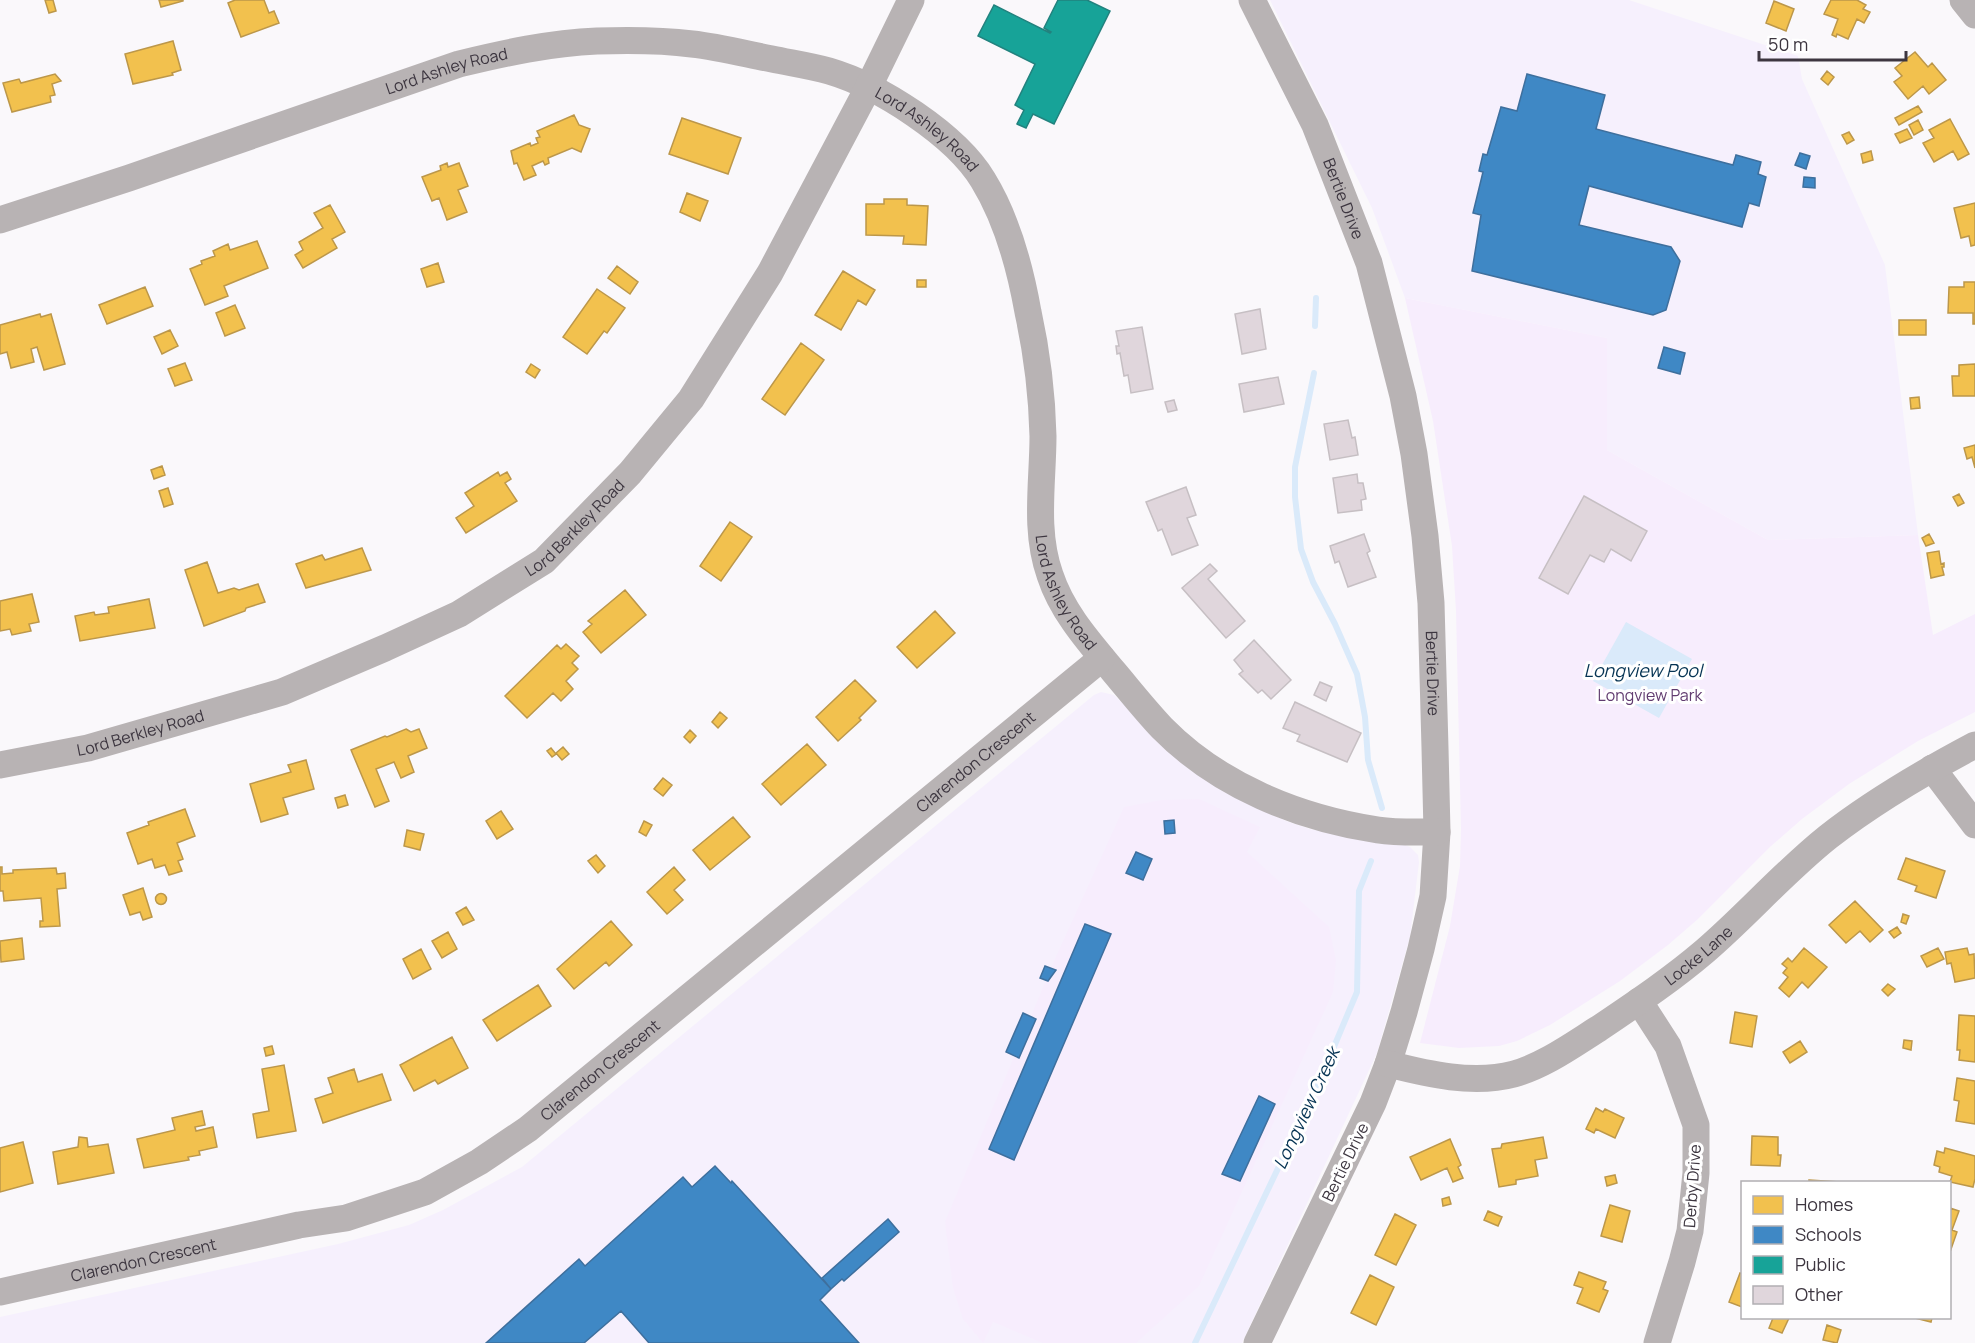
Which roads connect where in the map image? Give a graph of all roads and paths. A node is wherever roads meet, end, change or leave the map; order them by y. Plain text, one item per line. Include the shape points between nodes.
1 (911, 0) edge
2 (1252, 0) edge
3 (1963, 0) edge
4 (1975, 15) edge
5 (868, 88) junction
6 (0, 220) edge
7 (1102, 658) junction
8 (1975, 745) edge
9 (0, 765) edge
10 (1932, 768) junction
11 (1975, 825) edge
12 (1437, 832) junction
13 (1639, 1001) junction
14 (1388, 1064) junction
15 (0, 1292) edge
16 (1257, 1343) edge
17 (1657, 1343) edge

1 - 5 street, Lord Berkley Road
2 - 12 street, Bertie Drive via 1315,125 1369,263 1403,396 1414,454 1431,603
3 - 4 street
5 - 6 street, Lord Ashley Road via 830,71 693,44 644,40 554,45 459,64
5 - 7 street, Lord Ashley Road via 910,111 950,141 982,178 1004,222 1028,309 1042,405 1042,546 1058,596
5 - 9 street, Lord Berkley Road via 770,273 692,399 630,473 544,561 459,614 282,693 87,748
7 - 12 street, Lord Ashley Road via 1164,730 1198,758 1250,791 1312,816 1342,823 1382,831
7 - 15 street, Clarendon Crescent via 610,1063 528,1129 479,1162 424,1192 346,1218
8 - 10 street, Locke Lane
10 - 11 street
10 - 13 street, Locke Lane via 1828,837 1706,950
12 - 14 street, Bertie Drive via 1433,896
13 - 14 street, Locke Lane via 1544,1062 1512,1074 1480,1078 1440,1076
13 - 17 street, Derby Drive via 1668,1046 1696,1125 1690,1231
14 - 16 street, Bertie Drive via 1368,1114

